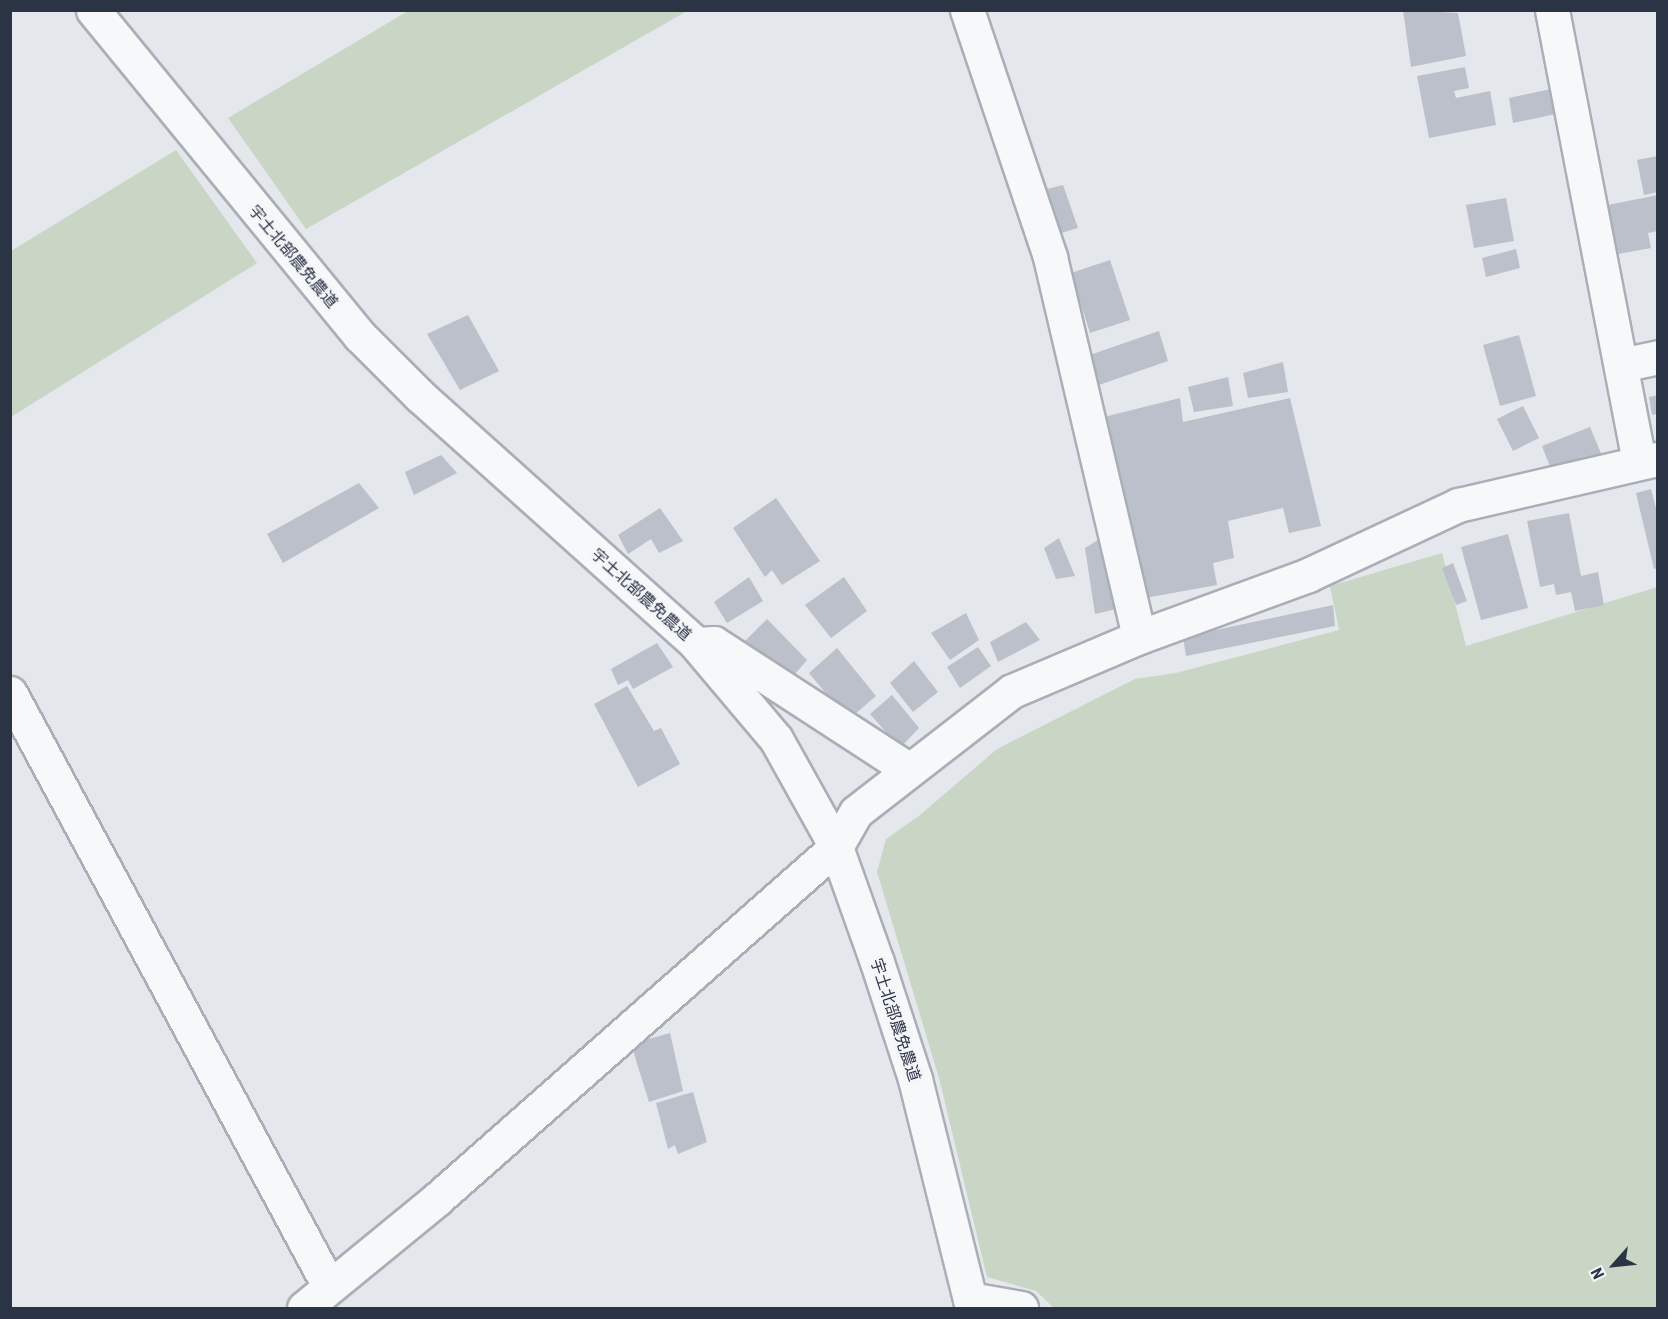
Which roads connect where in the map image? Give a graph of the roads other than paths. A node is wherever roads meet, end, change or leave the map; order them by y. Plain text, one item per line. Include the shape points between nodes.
1 (93, 10) edge
2 (967, 10) edge
3 (1552, 10) edge
4 (1658, 357) edge
5 (1621, 365) junction
6 (1648, 460) edge
7 (1139, 637) junction
8 (696, 644) junction
9 (10, 693) edge
10 (908, 769) junction
11 (836, 848) junction
12 (329, 1286) junction
13 (971, 1304) edge
14 (304, 1308) edge
15 (1021, 1308) edge

1 - 8 street, 宇土北部農免農道 via 360,336 420,396
2 - 7 street via 1050,257
3 - 5 street
4 - 5 street
5 - 6 street
6 - 7 street via 1458,506 1308,575
7 - 10 street via 1012,691
8 - 10 street via 714,643
8 - 11 street, 宇土北部農免農道 via 776,739
9 - 12 street
10 - 11 street via 856,812
11 - 12 street via 437,1199
11 - 13 street, 宇土北部農免農道 via 915,1078
12 - 14 street
13 - 15 street

